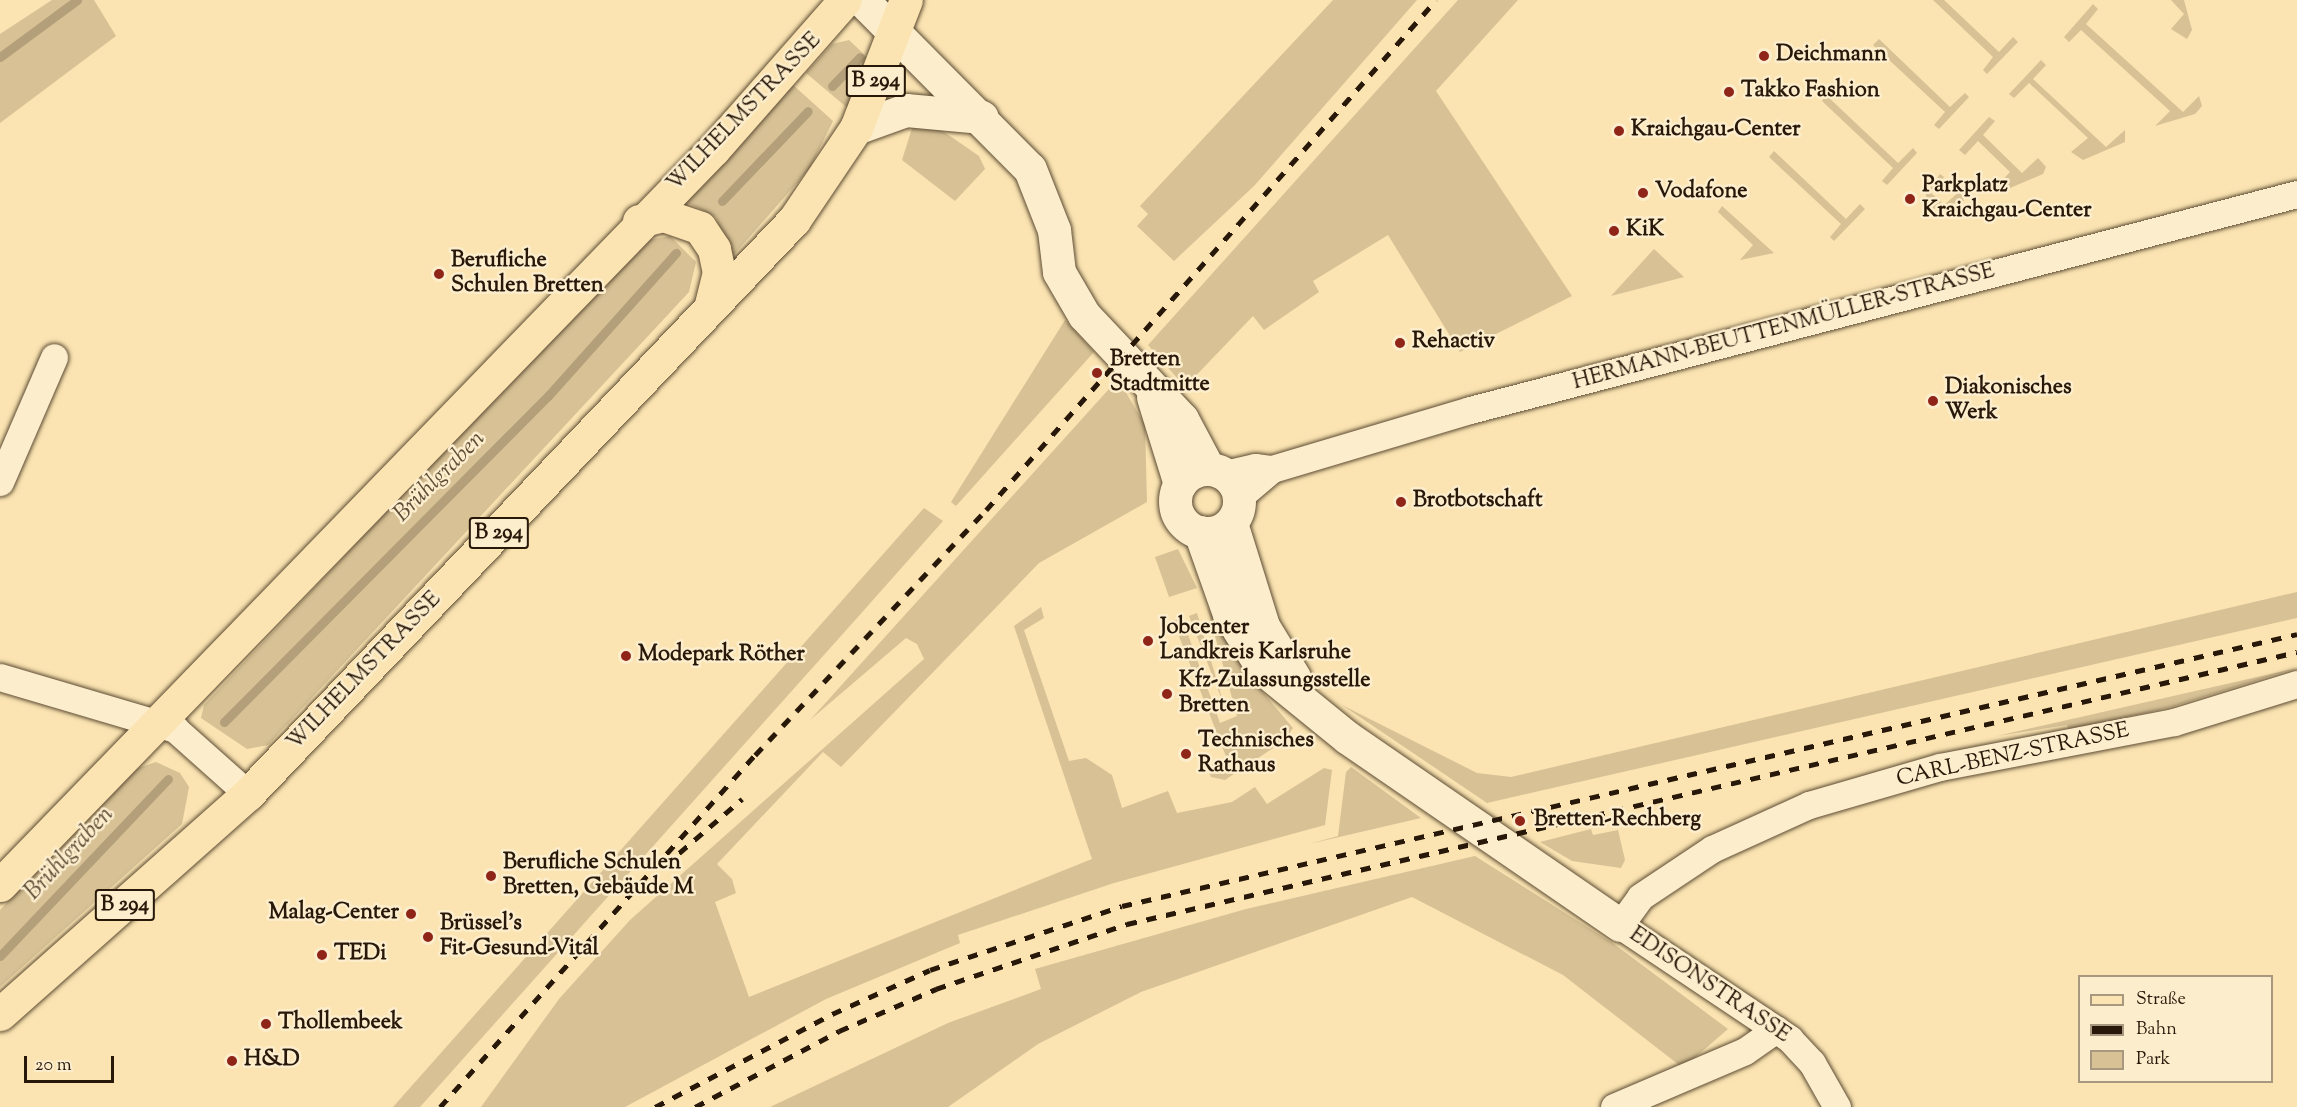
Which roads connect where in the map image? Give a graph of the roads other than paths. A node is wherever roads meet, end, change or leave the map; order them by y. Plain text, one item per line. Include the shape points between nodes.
1 (845, 0) edge
2 (862, 0) edge
3 (906, 0) edge
4 (896, 34) junction
5 (982, 117) junction
6 (856, 128) junction
7 (2297, 194) edge
8 (639, 221) junction
9 (710, 308) junction
10 (54, 357) dead end
11 (1151, 390) junction
12 (0, 482) edge
13 (1180, 484) junction
14 (1226, 490) junction
15 (1200, 531) junction
16 (0, 677) edge
17 (2297, 684) edge
18 (1328, 722) junction
19 (154, 723) junction
20 (248, 794) junction
21 (0, 885) edge
22 (1620, 925) junction
23 (0, 1014) edge
24 (1776, 1029) junction
25 (1614, 1107) edge
26 (1837, 1107) edge

1 - 8 main road, WILHELMSTRASSE via 722,141
2 - 4 street
3 - 4 main road, WILHELMSTRASSE / B 294
4 - 5 street
4 - 6 main road, WILHELMSTRASSE / B 294
5 - 6 street via 906,110
5 - 11 street via 1030,170 1051,219 1059,272 1084,315
6 - 9 main road, WILHELMSTRASSE / B 294 via 794,220
7 - 14 street, HERMANN-BEUTTENMÜLLER-STRASSE via 1470,410 1272,469
8 - 9 main road, WILHELMSTRASSE / B 294 via 663,215 700,228 714,249 719,272
8 - 19 main road, WILHELMSTRASSE
9 - 20 main road, WILHELMSTRASSE / B 294
10 - 12 street
11 - 13 street
11 - 14 street via 1182,419
13 - 14 street, HERMANN-BEUTTENMÜLLER-STRASSE via 1196,470
13 - 15 street via 1177,513
14 - 15 street, HERMANN-BEUTTENMÜLLER-STRASSE via 1220,530
14 - 18 street via 1263,626
15 - 18 street via 1244,642 1263,669
16 - 19 street
17 - 22 street, CARL-BENZ-STRASSE via 2174,722 1940,767 1809,805 1712,849 1660,880
18 - 22 street
19 - 20 street via 175,729
19 - 21 main road, WILHELMSTRASSE
20 - 23 main road, WILHELMSTRASSE / B 294
22 - 24 street, EDISONSTRASSE
24 - 25 street via 1745,1051
24 - 26 street, EDISONSTRASSE via 1812,1063

